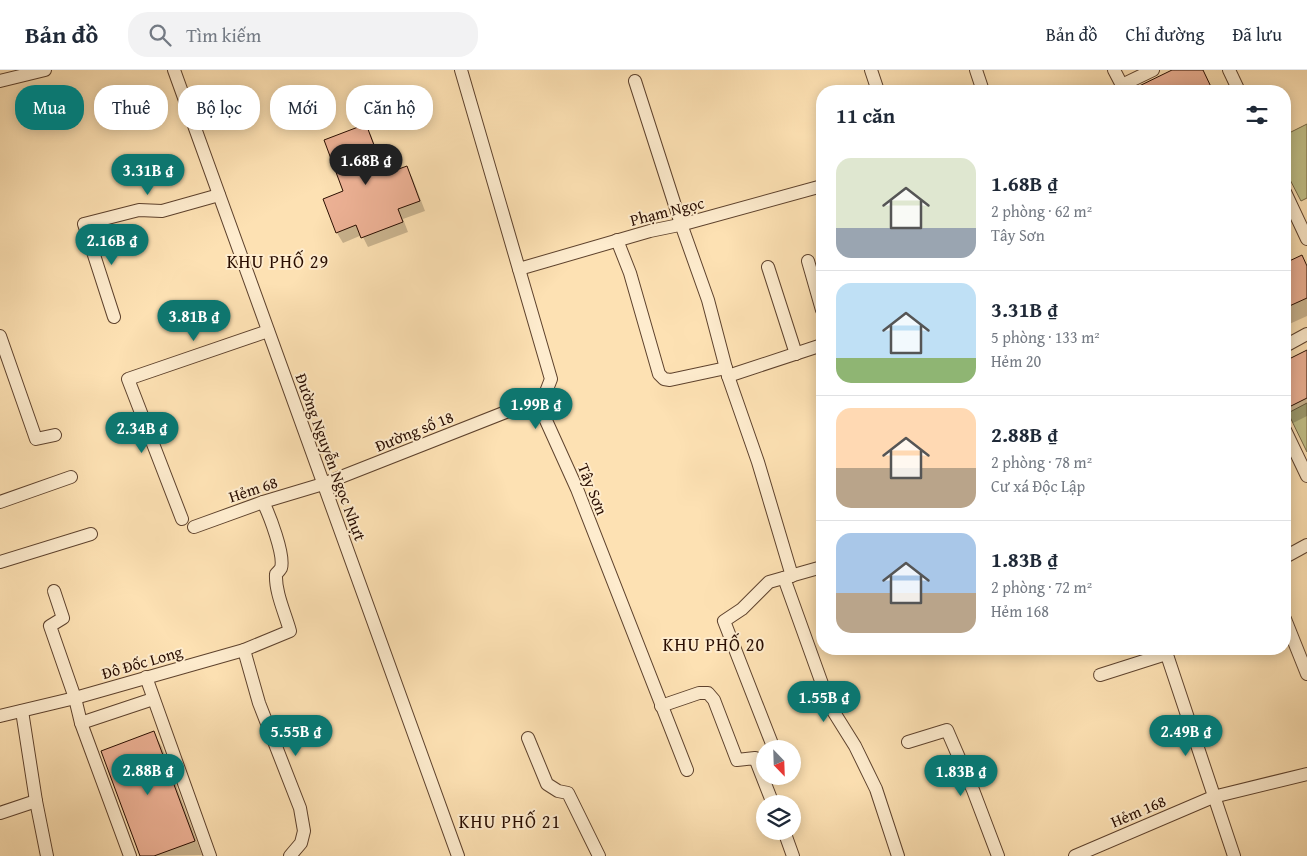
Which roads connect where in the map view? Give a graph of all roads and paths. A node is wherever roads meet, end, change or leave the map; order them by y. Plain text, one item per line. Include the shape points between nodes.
1 (45, 70) edge
2 (174, 70) edge
3 (461, 70) edge
4 (871, 70) edge
5 (976, 70) edge
6 (1114, 70) edge
7 (1153, 70) edge
8 (1229, 70) edge
9 (0, 81) edge
10 (635, 81) dead end
11 (876, 85) edge
12 (981, 85) edge
13 (1122, 85) edge
14 (1128, 85) edge
15 (1236, 85) edge
16 (816, 188) edge
17 (219, 195) junction
18 (1291, 205) edge
19 (681, 224) junction
20 (617, 240) junction
21 (1307, 240) edge
22 (808, 261) dead end
23 (768, 267) dead end
24 (519, 269) junction
25 (816, 289) edge
26 (114, 317) dead end
27 (268, 331) junction
28 (1307, 334) edge
29 (0, 336) edge
30 (1291, 343) edge
31 (816, 347) edge
32 (796, 354) junction
33 (727, 372) junction
34 (544, 397) junction
35 (55, 435) dead end
36 (1291, 443) edge
37 (1307, 476) edge
38 (71, 477) dead end
39 (323, 484) junction
40 (0, 502) edge
41 (263, 502) junction
42 (182, 519) dead end
43 (194, 527) dead end
44 (92, 534) dead end
45 (1307, 545) edge
46 (1291, 554) edge
47 (0, 562) edge
48 (816, 569) edge
49 (788, 577) junction
50 (54, 591) dead end
51 (1291, 634) edge
52 (244, 650) junction
53 (1157, 655) edge
54 (1166, 655) edge
55 (1307, 674) edge
56 (1100, 675) dead end
57 (146, 677) junction
58 (75, 698) junction
59 (153, 699) junction
60 (662, 706) junction
61 (22, 711) junction
62 (0, 716) edge
63 (80, 723) junction
64 (528, 738) dead end
65 (770, 740) edge
66 (908, 742) dead end
67 (756, 758) edge
68 (687, 770) dead end
69 (1307, 774) edge
70 (1213, 797) junction
71 (36, 801) junction
72 (0, 813) edge
73 (787, 840) edge
74 (47, 856) edge
75 (130, 856) edge
76 (209, 856) edge
77 (290, 856) edge
78 (458, 856) edge
79 (599, 856) edge
80 (793, 856) edge
81 (898, 856) edge
82 (998, 856) edge
83 (1075, 856) edge
84 (1234, 856) edge

1 - 9 street
2 - 17 street, Đường Nguyễn Ngọc Nhựt
3 - 24 street, Tây Sơn
4 - 11 street
5 - 12 street
6 - 13 street
7 - 14 street
8 - 15 street
10 - 19 street
16 - 19 street, Phạm Ngọc
17 - 26 street via 162,211 139,210 84,224
17 - 27 street, Đường Nguyễn Ngọc Nhựt
18 - 21 street
19 - 20 street, Phạm Ngọc
19 - 33 street via 708,300
20 - 24 street, Phạm Ngọc
20 - 33 street via 664,379
22 - 25 street
23 - 32 street
24 - 34 street, Tây Sơn via 551,379
27 - 39 street, Đường Nguyễn Ngọc Nhựt
27 - 42 street via 128,379
28 - 30 street
29 - 35 street via 36,439
31 - 32 street
32 - 33 street
33 - 49 street via 760,470
34 - 39 street, Đường số 18
34 - 60 street, Tây Sơn via 544,416
36 - 37 street
38 - 40 street
39 - 41 street, Hẻm 68
39 - 78 street, Đường Nguyễn Ngọc Nhựt
41 - 43 street, Hẻm 68
41 - 52 street, Đô Đốc Long via 277,539 282,564 276,579 290,631
44 - 47 street
45 - 46 street
48 - 49 street
49 - 65 street via 769,582 742,609 724,621
49 - 81 street via 830,706 876,789
50 - 58 street via 63,618 50,626
51 - 55 street
52 - 57 street, Đô Đốc Long
52 - 77 street via 259,703 300,808 304,831 301,843
53 - 56 street
54 - 70 street
57 - 58 street, Đô Đốc Long
57 - 59 street
58 - 61 street, Đô Đốc Long
58 - 63 street
59 - 63 street
59 - 76 street
60 - 67 street via 708,693 714,700 737,760
60 - 68 street, Tây Sơn
61 - 62 street, Đô Đốc Long
61 - 71 street
63 - 75 street
64 - 79 street via 547,784 558,791 568,792
66 - 82 street via 947,730
69 - 70 street, Hẻm 168
70 - 83 street, Hẻm 168
70 - 84 street
71 - 72 street
71 - 74 street
73 - 80 street

